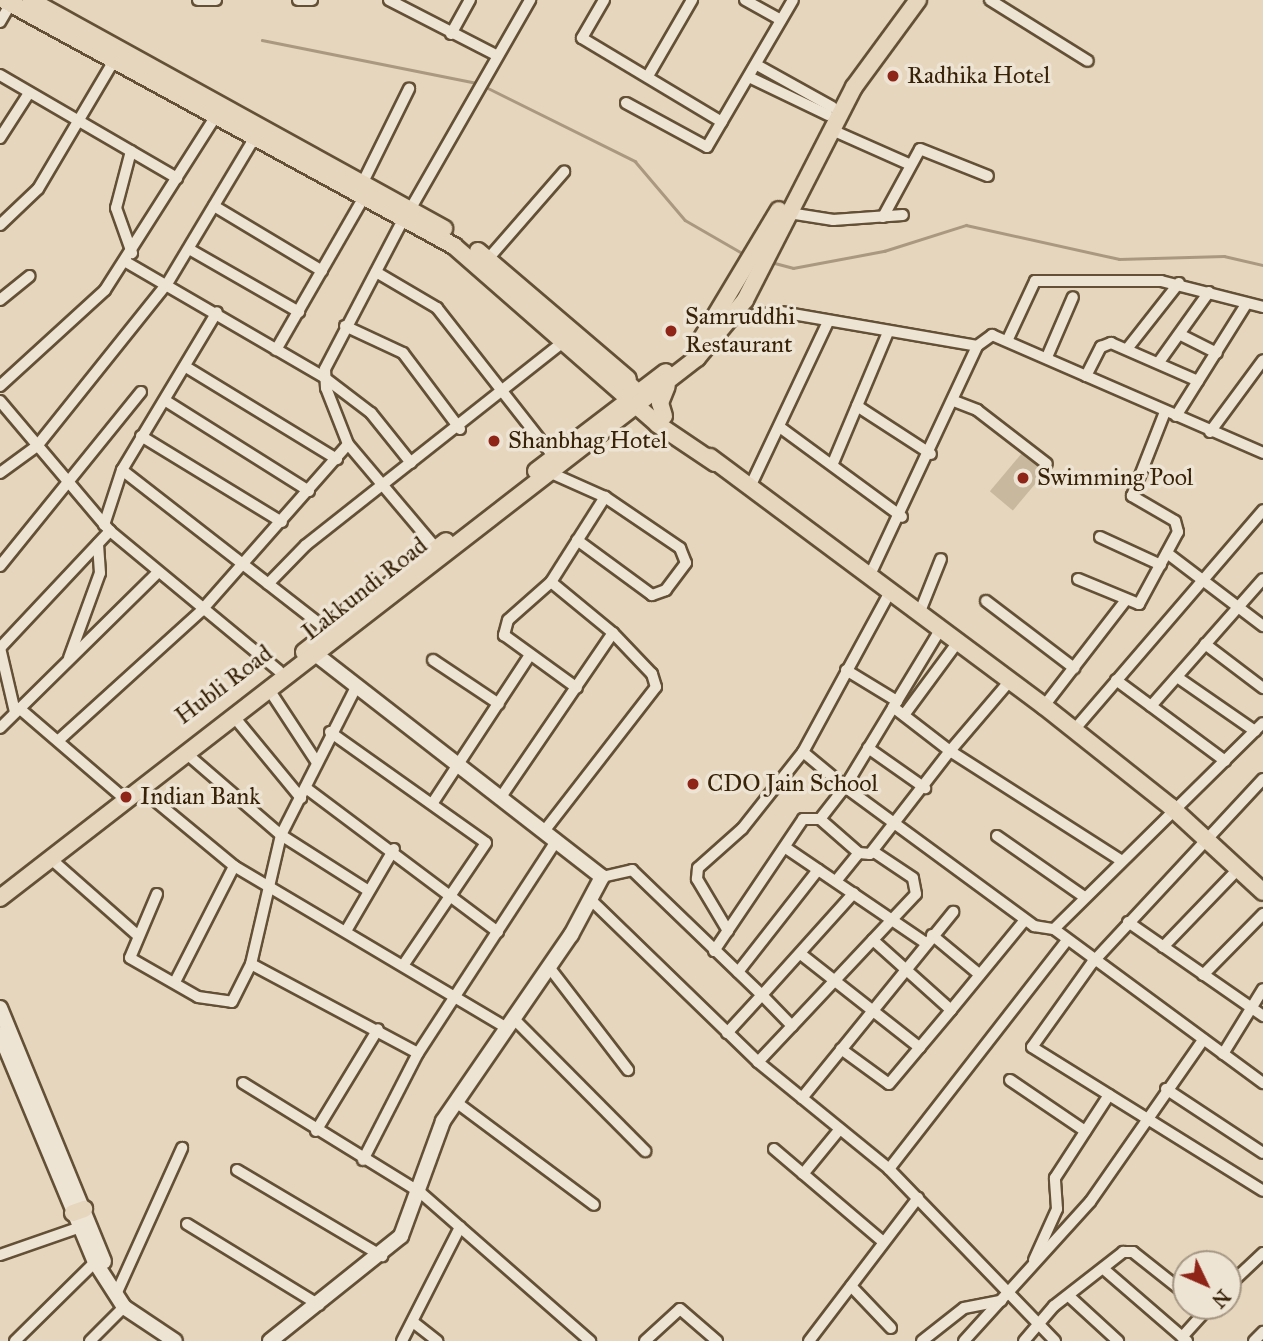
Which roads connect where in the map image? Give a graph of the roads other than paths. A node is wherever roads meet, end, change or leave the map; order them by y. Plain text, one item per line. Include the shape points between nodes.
1 (30, 0) edge
2 (198, 0) edge
3 (216, 0) edge
4 (298, 0) edge
5 (312, 0) edge
6 (389, 0) edge
7 (470, 0) edge
8 (530, 0) edge
9 (604, 0) edge
10 (692, 0) edge
11 (745, 0) edge
12 (793, 0) edge
13 (906, 0) edge
14 (918, 0) edge
15 (990, 0) edge
16 (8, 2) edge
17 (780, 20) junction
18 (0, 22) edge
19 (451, 34) junction
20 (496, 55) junction
21 (1088, 61) dead end
22 (113, 62) junction
23 (757, 65) junction
24 (0, 75) edge
25 (648, 76) junction
26 (751, 78) junction
27 (409, 89) dead end
28 (29, 93) junction
29 (626, 103) dead end
30 (216, 116) junction
31 (831, 117) junction
32 (80, 121) junction
33 (722, 122) junction
34 (1, 133) edge
35 (255, 137) junction
36 (131, 151) junction
37 (911, 165) junction
38 (564, 172) dead end
39 (988, 176) dead end
40 (177, 178) junction
41 (364, 188) junction
42 (214, 206) junction
43 (407, 213) junction
44 (789, 213) junction
45 (903, 215) dead end
46 (883, 217) junction
47 (0, 225) edge
48 (775, 229) junction
49 (189, 249) junction
50 (129, 258) junction
51 (488, 259) junction
52 (322, 271) junction
53 (376, 272) junction
54 (30, 276) dead end
55 (1179, 283) junction
56 (167, 284) junction
57 (1209, 292) junction
58 (1073, 298) dead end
59 (0, 300) edge
60 (737, 300) junction
61 (1247, 303) junction
62 (1263, 307) edge
63 (217, 312) junction
64 (299, 312) junction
65 (732, 318) junction
66 (828, 322) junction
67 (345, 326) junction
68 (888, 332) junction
69 (1181, 335) junction
70 (1008, 340) junction
71 (564, 341) junction
72 (976, 346) junction
73 (1127, 349) junction
74 (276, 350) junction
75 (1217, 353) junction
76 (1046, 357) junction
77 (1263, 360) edge
78 (1159, 362) junction
79 (186, 367) junction
80 (1086, 376) junction
81 (325, 378) junction
82 (616, 380) junction
83 (664, 380) junction
84 (1198, 381) junction
85 (0, 386) edge
86 (141, 391) dead end
87 (505, 391) junction
88 (638, 400) junction
89 (0, 401) edge
90 (166, 401) junction
91 (954, 401) junction
92 (857, 406) junction
93 (1170, 414) junction
94 (615, 417) junction
95 (661, 420) junction
96 (780, 428) junction
97 (460, 429) junction
98 (1210, 432) junction
99 (141, 436) junction
100 (348, 444) junction
101 (37, 446) junction
102 (1263, 453) edge
103 (931, 454) junction
104 (337, 459) junction
105 (411, 463) junction
106 (832, 463) junction
107 (1047, 464) dead end
108 (552, 465) junction
109 (122, 470) junction
110 (0, 473) edge
111 (67, 484) junction
112 (384, 484) junction
113 (749, 489) junction
114 (309, 491) junction
115 (605, 497) junction
116 (1263, 510) edge
117 (902, 517) junction
118 (282, 522) junction
119 (107, 528) junction
120 (1100, 537) dead end
121 (578, 540) junction
122 (98, 544) junction
123 (436, 548) junction
124 (1167, 553) junction
125 (941, 559) dead end
126 (1160, 565) junction
127 (0, 566) edge
128 (243, 566) junction
129 (157, 573) junction
130 (869, 577) junction
131 (1078, 579) dead end
132 (1263, 579) edge
133 (1202, 580) junction
134 (551, 582) junction
135 (268, 584) junction
136 (890, 592) junction
137 (1126, 600) junction
138 (986, 601) dead end
139 (1238, 609) junction
140 (201, 611) junction
141 (919, 614) junction
142 (1263, 626) edge
143 (940, 630) junction
144 (329, 631) junction
145 (613, 633) junction
146 (957, 643) junction
147 (1205, 644) junction
148 (0, 648) edge
149 (317, 655) junction
150 (530, 655) junction
151 (433, 660) dead end
152 (67, 663) junction
153 (1074, 668) junction
154 (846, 670) junction
155 (279, 671) junction
156 (1177, 677) junction
157 (1116, 680) junction
158 (1009, 682) junction
159 (356, 687) junction
160 (578, 688) junction
161 (1263, 688) edge
162 (270, 691) junction
163 (499, 704) junction
164 (895, 704) junction
165 (1044, 706) junction
166 (1151, 706) junction
167 (17, 710) junction
168 (904, 715) junction
169 (234, 718) junction
170 (1259, 727) edge
171 (0, 728) edge
172 (1073, 730) junction
173 (330, 732) junction
174 (60, 739) junction
175 (868, 748) junction
176 (950, 751) junction
177 (803, 752) junction
178 (187, 754) junction
179 (316, 761) junction
180 (1225, 761) junction
181 (460, 762) junction
182 (1263, 780) edge
183 (845, 787) junction
184 (925, 788) junction
185 (141, 789) junction
186 (304, 793) junction
187 (119, 794) junction
188 (503, 794) junction
189 (434, 801) junction
190 (1171, 807) junction
191 (820, 819) junction
192 (898, 826) junction
193 (281, 835) junction
194 (551, 835) junction
195 (997, 836) dead end
196 (1207, 838) junction
197 (786, 848) junction
198 (394, 849) junction
199 (874, 852) junction
200 (859, 853) junction
201 (51, 859) junction
202 (1119, 859) junction
203 (234, 866) junction
204 (1238, 869) junction
205 (818, 870) junction
206 (602, 877) junction
207 (836, 881) junction
208 (270, 885) junction
209 (0, 887) edge
210 (369, 891) junction
211 (1263, 892) edge
212 (853, 893) junction
213 (157, 894) dead end
214 (455, 895) junction
215 (1083, 896) junction
216 (0, 898) edge
217 (590, 899) junction
218 (953, 912) dead end
219 (1263, 914) edge
220 (892, 920) junction
221 (1024, 921) junction
222 (1128, 922) junction
223 (1054, 929) junction
224 (346, 931) junction
225 (728, 931) junction
226 (498, 932) junction
227 (136, 934) junction
228 (929, 939) junction
229 (873, 940) junction
230 (1066, 942) junction
231 (1163, 947) junction
232 (715, 951) junction
233 (802, 955) junction
234 (1092, 963) junction
235 (251, 964) junction
236 (404, 964) junction
237 (549, 967) junction
238 (904, 971) junction
239 (738, 972) junction
240 (980, 975) junction
241 (1203, 975) junction
242 (174, 982) junction
243 (833, 983) junction
244 (1263, 989) edge
245 (456, 994) junction
246 (762, 995) junction
247 (1251, 1007) junction
248 (0, 1008) edge
249 (870, 1009) junction
250 (951, 1010) junction
251 (1263, 1016) edge
252 (512, 1024) junction
253 (792, 1026) junction
254 (378, 1030) junction
255 (727, 1033) junction
256 (0, 1034) edge
257 (1202, 1040) junction
258 (920, 1048) junction
259 (841, 1049) junction
260 (418, 1053) junction
261 (1223, 1054) junction
262 (758, 1062) junction
263 (628, 1070) dead end
264 (1010, 1080) dead end
265 (243, 1083) dead end
266 (1263, 1083) edge
267 (1166, 1089) junction
268 (1109, 1095) junction
269 (802, 1098) junction
270 (456, 1102) junction
271 (1146, 1118) junction
272 (840, 1129) junction
273 (316, 1131) junction
274 (1085, 1131) junction
275 (182, 1148) dead end
276 (774, 1149) dead end
277 (645, 1151) dead end
278 (1263, 1153) edge
279 (363, 1160) junction
280 (889, 1169) junction
281 (237, 1170) dead end
282 (803, 1174) junction
283 (1263, 1191) edge
284 (421, 1194) junction
285 (918, 1198) junction
286 (594, 1205) dead end
287 (78, 1217) junction
288 (187, 1224) dead end
289 (460, 1227) junction
290 (882, 1241) junction
291 (1263, 1253) edge
292 (0, 1255) edge
293 (382, 1256) junction
294 (100, 1266) junction
295 (1030, 1270) junction
296 (1106, 1271) junction
297 (1242, 1273) edge
298 (1172, 1283) edge
299 (851, 1286) junction
300 (118, 1290) junction
301 (1009, 1293) junction
302 (1071, 1298) junction
303 (1001, 1301) junction
304 (319, 1305) junction
305 (124, 1307) junction
306 (1196, 1320) edge
307 (414, 1322) junction
308 (1040, 1324) junction
309 (891, 1328) dead end
310 (1263, 1332) edge
311 (1184, 1339) edge
312 (648, 1340) edge
313 (924, 1340) edge
314 (15, 1341) edge
315 (90, 1341) edge
316 (175, 1341) edge
317 (270, 1341) edge
318 (402, 1341) edge
319 (437, 1341) edge
320 (590, 1341) edge
321 (717, 1341) edge
322 (809, 1341) edge
323 (964, 1341) edge
324 (1024, 1341) edge
325 (1054, 1341) edge
326 (1118, 1341) edge
327 (1254, 1341) edge

1 - 41 main road
2 - 3 street
4 - 5 street
6 - 19 street
7 - 19 street
8 - 20 street
9 - 25 street via 582,38
10 - 25 street
11 - 17 street
12 - 17 street
13 - 31 main road
14 - 31 main road
15 - 21 street
16 - 18 street
16 - 22 main road
17 - 23 street
19 - 20 street
20 - 43 street
22 - 30 main road
22 - 32 street
23 - 26 street
23 - 31 street
24 - 28 street
25 - 33 street
26 - 31 street
26 - 33 street
27 - 41 street
28 - 32 street
28 - 34 street
29 - 33 street via 700,149
30 - 35 main road
30 - 40 street
31 - 37 street
31 - 44 main road via 821,149
31 - 48 main road
32 - 36 street
32 - 47 street via 38,189
35 - 41 main road
35 - 42 street
36 - 40 street
36 - 50 street via 116,208
37 - 39 street via 925,149
37 - 46 street
38 - 51 street
40 - 50 street
41 - 43 main road
41 - 52 street
42 - 49 street
42 - 52 street
43 - 51 main road
43 - 53 street
43 - 71 main road via 472,260
44 - 46 street via 833,220
44 - 48 main road
45 - 46 street
48 - 60 main road
49 - 56 street
49 - 64 street
50 - 56 street
50 - 85 street via 105,290
51 - 82 main road
52 - 64 street
53 - 67 street
53 - 87 street via 428,299
54 - 59 street
55 - 57 street
55 - 70 street via 1035,281
55 - 73 street
56 - 63 street
56 - 101 street
57 - 61 street
57 - 69 street
58 - 76 street
60 - 65 main road
60 - 83 main road, Hubli Road
61 - 62 street
61 - 75 street
63 - 74 street
63 - 79 street
64 - 74 street
65 - 66 street via 781,312
65 - 83 main road
66 - 68 street
66 - 96 street
67 - 81 street
67 - 97 street via 403,353
68 - 72 street
68 - 92 street
69 - 75 street
69 - 78 street
70 - 72 street via 992,335
70 - 76 street
71 - 82 main road
71 - 87 street
72 - 91 street
73 - 78 street
73 - 80 street via 1105,344
74 - 81 street
75 - 84 street
76 - 80 street
77 - 98 street
78 - 84 street
79 - 90 street
79 - 104 street
80 - 93 street
81 - 100 street
81 - 105 street via 371,413
82 - 83 main road
82 - 88 main road
82 - 94 main road
83 - 88 main road, Hubli Road
83 - 95 main road
84 - 93 street
86 - 111 street
87 - 97 street
87 - 108 street
88 - 94 main road, Hubli Road
88 - 95 main road
89 - 101 street
90 - 99 street
90 - 114 street
91 - 103 street
91 - 107 street via 977,410
92 - 103 street
92 - 106 street
93 - 98 street
93 - 124 street via 1132,494 1179,524
94 - 95 main road
94 - 108 main road, Hubli Road
95 - 113 main road
96 - 106 street
96 - 113 street
97 - 105 street
98 - 102 street
99 - 109 street
99 - 118 street
100 - 104 street
100 - 112 street
101 - 110 street
101 - 111 street
103 - 117 street
104 - 114 street
105 - 112 street
106 - 117 street
108 - 115 street
108 - 123 main road, Hubli Road
108 - 149 main road, Lakkundi Road
109 - 119 street
109 - 128 street
111 - 119 street
111 - 127 street
112 - 123 street
112 - 135 street
113 - 130 main road
114 - 118 street
115 - 121 street
115 - 121 street via 680,548 686,563 666,590 652,595
116 - 133 street
117 - 130 street
118 - 128 street
119 - 122 street
119 - 129 street
120 - 126 street
121 - 134 street
122 - 148 street
122 - 152 street via 100,573
123 - 144 main road, Hubli Road
124 - 126 street
124 - 133 street
125 - 141 street
126 - 137 street via 1142,601
128 - 135 street
128 - 140 street
129 - 140 street
129 - 152 street
130 - 136 main road
131 - 137 street
132 - 139 street
133 - 139 street
133 - 157 street
134 - 145 street
134 - 150 street via 503,628
135 - 144 street
136 - 141 main road
136 - 154 street
137 - 153 street
138 - 153 street
139 - 142 street
139 - 147 street
140 - 155 street
140 - 174 street
141 - 143 main road
143 - 146 main road
143 - 164 street
144 - 155 main road, Hubli Road
145 - 160 street
145 - 194 street via 652,674 656,687
146 - 158 main road
146 - 168 street
147 - 156 street
147 - 161 street
148 - 167 street
149 - 159 street
149 - 162 main road, Lakkundi Road
150 - 160 street
150 - 163 street
151 - 163 street
152 - 167 street
153 - 165 street
154 - 164 street
154 - 177 street
155 - 187 main road, Hubli Road
156 - 166 street
156 - 170 street
157 - 166 street
157 - 172 street
158 - 165 main road
158 - 176 street
159 - 173 street
159 - 181 street
160 - 188 street
162 - 169 main road, Lakkundi Road
162 - 179 street
163 - 181 street
164 - 168 street
164 - 175 street
165 - 172 main road
166 - 180 street
167 - 171 street
167 - 174 street
168 - 176 street
169 - 178 main road, Lakkundi Road
169 - 186 street
170 - 180 street
172 - 190 main road
173 - 179 street
173 - 189 street
174 - 187 street
175 - 183 street
175 - 184 street
176 - 184 street
176 - 202 street
177 - 183 street
177 - 225 street via 742,829 698,868
178 - 185 main road, Lakkundi Road
178 - 193 street
179 - 186 street
180 - 190 street
181 - 188 street
181 - 189 street
182 - 196 street
183 - 191 street
183 - 192 street
184 - 192 street
185 - 201 main road, Lakkundi Road
185 - 203 street
186 - 193 street
186 - 198 street
187 - 209 main road, Hubli Road
188 - 194 street
189 - 214 street via 486,843
190 - 196 main road
190 - 202 street
191 - 197 street via 803,819
191 - 200 street
192 - 199 street
192 - 221 street
193 - 208 street
193 - 210 street
194 - 206 street
194 - 226 street
195 - 215 street
196 - 204 main road
196 - 222 street
197 - 205 street
197 - 225 street
198 - 210 street
198 - 214 street
199 - 200 street
199 - 220 street via 917,885
200 - 207 street
201 - 216 main road, Lakkundi Road
201 - 227 street
202 - 215 street
203 - 208 street
203 - 242 street
204 - 211 main road
204 - 231 street
205 - 207 street
205 - 239 street
206 - 217 street
206 - 232 street via 632,870
207 - 212 street
208 - 224 street
208 - 235 street
210 - 224 street
212 - 220 street
212 - 233 street
213 - 227 street
214 - 226 street
214 - 236 street
215 - 223 street
217 - 237 street
217 - 255 street
218 - 228 street
219 - 241 street
220 - 228 street
220 - 229 street
221 - 223 street
221 - 240 street
222 - 231 street
222 - 234 street
223 - 230 street
224 - 236 street
225 - 232 street
226 - 245 street
227 - 242 street via 130,958
228 - 238 street
228 - 240 street
229 - 238 street
229 - 243 street
230 - 234 street
230 - 280 street
231 - 241 street
232 - 239 street
233 - 243 street
233 - 246 street
234 - 257 street
234 - 268 street via 1032,1047
235 - 242 street via 238,995 224,1005
235 - 254 street
236 - 245 street
237 - 252 street
237 - 263 street
238 - 249 street
238 - 250 street
239 - 246 street
240 - 250 street
241 - 247 street
243 - 249 street
243 - 253 street
244 - 247 street
245 - 252 street
245 - 260 street
246 - 253 street
246 - 255 street
247 - 251 street
247 - 261 street
248 - 287 street
249 - 258 street
249 - 259 street
250 - 258 street
252 - 270 street
252 - 277 street
253 - 262 street
254 - 260 street
254 - 273 street
255 - 262 street
256 - 287 street
257 - 261 street
257 - 267 street
258 - 259 street via 889,1084
259 - 269 street
260 - 279 street
261 - 266 street
262 - 269 street
264 - 274 street
265 - 273 street
267 - 271 street
267 - 278 street
268 - 271 street
268 - 274 street
269 - 272 street
270 - 284 street via 434,1138
270 - 286 street
271 - 283 street
271 - 295 street via 1090,1202
272 - 280 street
272 - 282 street
273 - 279 street
274 - 295 street via 1055,1178 1057,1209
275 - 300 street
276 - 282 street
279 - 284 street
280 - 285 street
281 - 293 street
282 - 290 street
284 - 289 street
284 - 293 street via 401,1236
285 - 290 street
285 - 301 street
287 - 292 street
287 - 294 street
288 - 304 street
289 - 307 street
289 - 320 street
290 - 299 street
291 - 297 street
293 - 304 street
294 - 300 street
294 - 314 street
295 - 301 street
296 - 298 street via 1123,1252 1133,1252
296 - 302 street
296 - 311 street
299 - 309 street
299 - 322 street
300 - 305 street
301 - 303 street
301 - 308 street
302 - 308 street via 1054,1306
302 - 326 street
303 - 313 street via 964,1308
303 - 323 street
304 - 317 street
305 - 315 street
305 - 316 street
306 - 311 street
307 - 318 street
307 - 319 street
308 - 324 street
308 - 325 street
310 - 327 street
312 - 321 street via 680,1309

